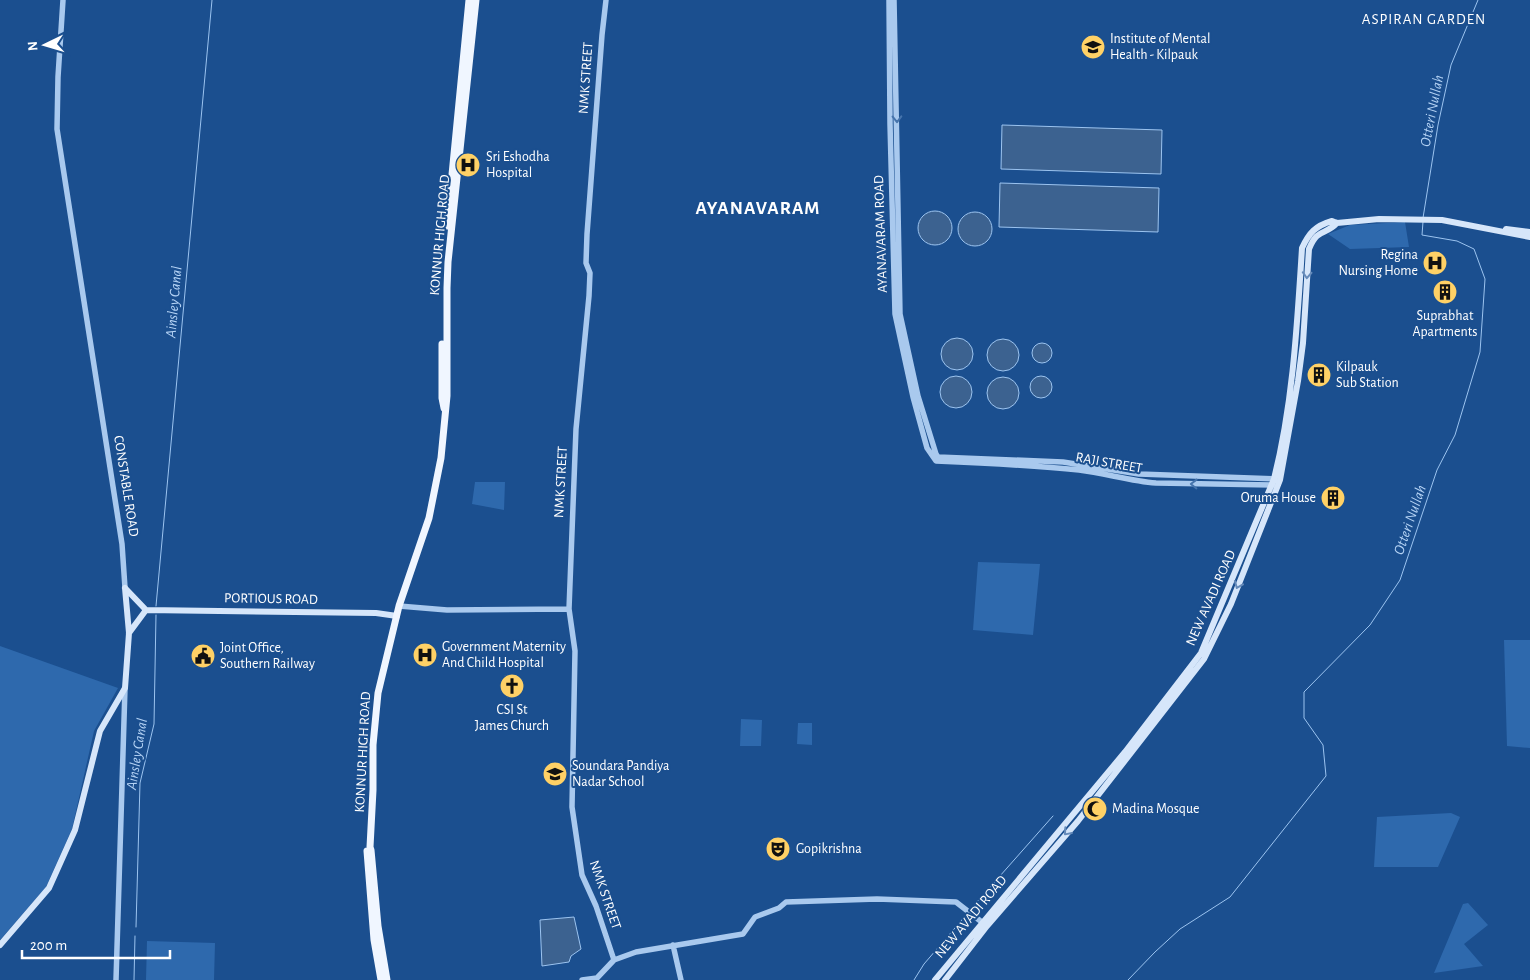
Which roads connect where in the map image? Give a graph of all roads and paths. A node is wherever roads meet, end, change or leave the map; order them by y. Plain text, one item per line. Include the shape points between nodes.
1 (63, 0) edge
2 (469, 0) edge
3 (476, 0) edge
4 (606, 0) edge
5 (889, 0) edge
6 (894, 0) edge
7 (1487, 228) junction
8 (1530, 232) edge
9 (1530, 237) edge
10 (445, 413) junction
11 (938, 459) junction
12 (1217, 477) junction
13 (1276, 482) junction
14 (1217, 484) junction
15 (125, 588) junction
16 (399, 606) junction
17 (569, 609) junction
18 (146, 610) junction
19 (397, 616) junction
20 (129, 633) junction
21 (125, 688) junction
22 (370, 847) junction
23 (983, 924) junction
24 (0, 945) edge
25 (673, 945) junction
26 (614, 960) junction
27 (116, 980) edge
28 (381, 980) edge
29 (387, 980) edge
30 (582, 980) edge
31 (681, 980) edge
32 (935, 980) edge
33 (945, 980) edge

1 - 15 street, CONSTABLE ROAD via 57,129 122,544
2 - 10 main road, KONNUR HIGH ROAD via 443,271 442,398
3 - 10 main road, KONNUR HIGH ROAD via 448,262 448,396
4 - 17 street, NMK STREET via 586,263 590,273 589,296 576,429
5 - 11 street, AYANAVARAM ROAD via 895,314 927,448
6 -> 11 street, AYANAVARAM ROAD via 900,312 918,396
7 - 8 main road, NEW AVADI ROAD
7 - 9 main road, NEW AVADI ROAD
7 - 13 main road, NEW AVADI ROAD via 1431,220 1379,219 1337,223 1314,238 1309,250 1298,381
10 - 16 main road, KONNUR HIGH ROAD via 441,458 429,518
11 - 12 street, RAJI STREET via 1063,462 1139,474
14 -> 11 street, RAJI STREET via 1138,482 1101,473 1044,466
12 - 13 street, RAJI STREET
12 - 14 street
13 - 14 street, RAJI STREET
13 - 23 main road, NEW AVADI ROAD via 1201,653
13 -> 33 main road, NEW AVADI ROAD via 1231,604 1204,659 1078,821
15 - 18 main road
15 - 20 main road, CONSTABLE ROAD
16 - 17 street via 447,610
16 - 19 main road, KONNUR HIGH ROAD
17 - 26 street, NMK STREET via 575,652 572,807 582,875
18 - 19 main road, PORTIOUS ROAD
18 - 20 main road
19 - 22 main road, KONNUR HIGH ROAD via 378,693
20 - 21 main road, CONSTABLE ROAD
21 - 24 main road via 100,731 75,830 49,888
21 - 27 street, CONSTABLE ROAD
22 - 28 main road via 367,850 368,876
22 - 29 main road, KONNUR HIGH ROAD
23 - 25 street via 956,902 877,899 786,902 755,917 744,934
23 - 32 main road, NEW AVADI ROAD
25 - 26 street
25 - 31 street
26 - 30 street via 597,978

